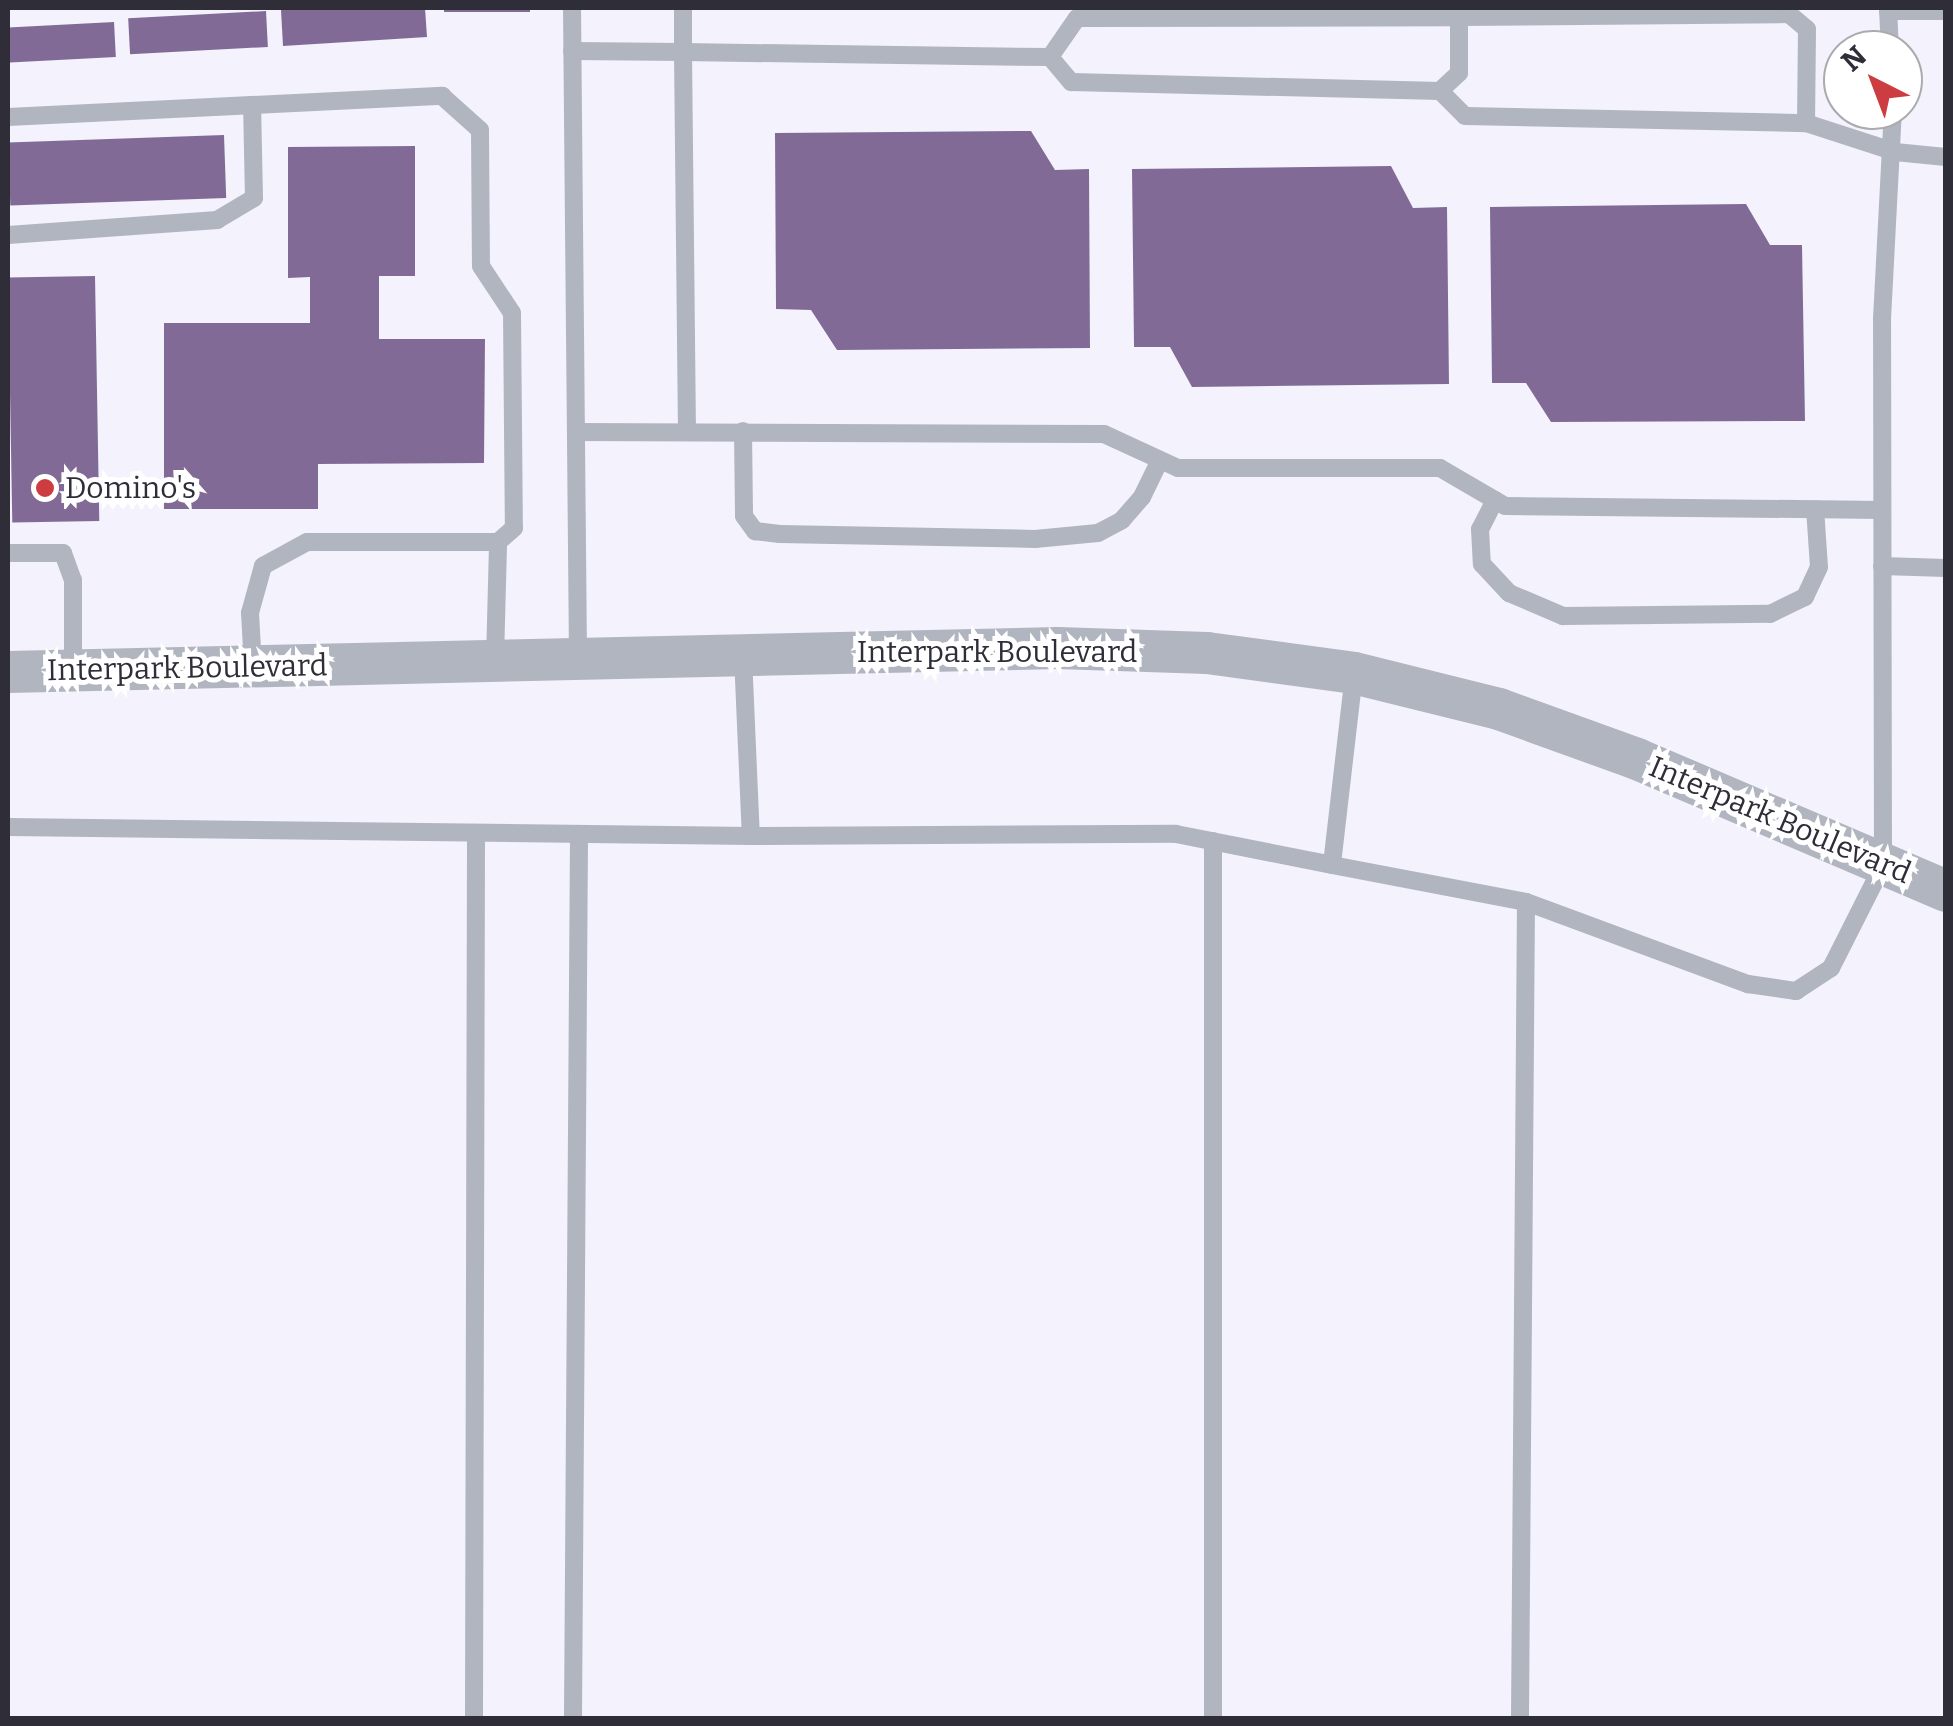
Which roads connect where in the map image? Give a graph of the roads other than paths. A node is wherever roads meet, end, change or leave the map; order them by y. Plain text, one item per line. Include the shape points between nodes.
1 (572, 8) edge
2 (682, 8) edge
3 (1888, 9) edge
4 (1946, 11) edge
5 (1071, 13) edge
6 (1458, 17) junction
7 (572, 51) junction
8 (684, 52) junction
9 (1050, 57) junction
10 (1440, 91) junction
11 (252, 105) junction
12 (8, 117) edge
13 (1806, 123) junction
14 (1894, 130) edge
15 (1895, 152) junction
16 (1946, 156) edge
17 (8, 234) edge
18 (743, 431) junction
19 (576, 432) junction
20 (687, 432) junction
21 (1160, 460) junction
22 (1495, 500) junction
23 (1815, 509) junction
24 (1882, 510) junction
25 (498, 542) junction
26 (8, 552) edge
27 (1882, 566) junction
28 (1946, 568) edge
29 (743, 655) junction
30 (578, 659) junction
31 (495, 661) junction
32 (253, 666) junction
33 (73, 670) junction
34 (8, 672) edge
35 (1354, 673) junction
36 (8, 827) edge
37 (476, 833) junction
38 (579, 834) junction
39 (751, 836) junction
40 (1213, 842) junction
41 (1883, 864) junction
42 (1332, 865) junction
43 (1946, 891) edge
44 (1526, 902) junction
45 (474, 1718) edge
46 (573, 1718) edge
47 (1214, 1718) edge
48 (1520, 1718) edge

1 - 7 lane
2 - 8 lane
3 - 4 lane
5 - 6 lane
5 - 9 lane
6 - 10 lane via 1458,72
6 - 13 lane via 1789,14 1806,29
7 - 8 lane
7 - 19 lane
8 - 9 lane
8 - 20 lane
9 - 10 lane via 1071,82
10 - 13 lane via 1465,116
11 - 12 lane
11 - 17 lane via 254,198 217,220
11 - 25 lane via 442,96 480,130 481,266 512,314 514,528
13 - 15 lane
14 - 15 lane
15 - 16 lane
15 - 24 lane via 1882,318
18 - 20 lane
18 - 21 lane via 1104,434
18 - 21 lane via 744,516 755,531 780,534 1098,533 1122,520
19 - 20 lane
19 - 30 lane
21 - 22 lane via 1178,468 1440,468
22 - 23 lane
22 - 23 lane via 1480,529 1482,564 1509,593 1563,616 1770,614 1805,597 1819,567
23 - 24 lane
24 - 27 lane
25 - 31 lane
25 - 32 lane via 307,542 263,566 250,613
26 - 33 lane via 64,553 73,580
27 - 28 lane
27 - 41 lane
29 - 30 street, Interpark Boulevard
29 - 35 street, Interpark Boulevard via 1076,648 1207,653
29 - 39 lane
30 - 31 street, Interpark Boulevard
31 - 32 street, Interpark Boulevard
32 - 33 street, Interpark Boulevard
33 - 34 street, Interpark Boulevard
35 - 41 street, Interpark Boulevard via 1499,709
35 - 42 lane
36 - 37 lane
37 - 38 lane
37 - 45 lane
38 - 39 lane
38 - 46 lane
39 - 40 lane via 1176,834
40 - 42 lane
40 - 47 lane
41 - 43 street, Interpark Boulevard
41 - 44 lane via 1831,968 1796,991 1748,984
42 - 44 lane
44 - 48 lane

